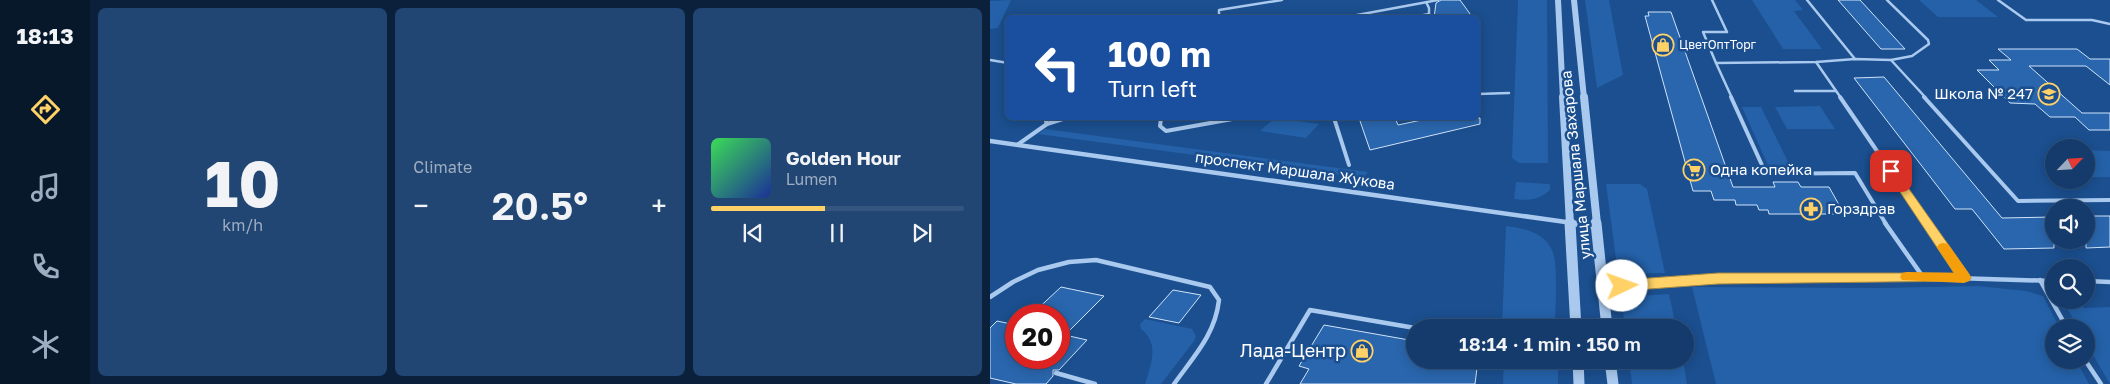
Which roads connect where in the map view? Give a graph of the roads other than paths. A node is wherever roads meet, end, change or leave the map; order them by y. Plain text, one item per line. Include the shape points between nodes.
1 (1282, 0) edge
2 (1438, 0) edge
3 (1558, 0) edge
4 (1574, 0) edge
5 (1712, 0) edge
6 (1807, 0) edge
7 (1887, 0) edge
8 (1998, 0) edge
9 (1426, 2) junction
10 (1219, 15) edge
11 (1360, 15) edge
12 (1429, 15) edge
13 (2110, 24) edge
14 (1855, 59) junction
15 (990, 60) edge
16 (1891, 60) junction
17 (1005, 62) edge
18 (1816, 62) junction
19 (1716, 63) junction
20 (1795, 91) dead end
21 (1836, 91) junction
22 (1509, 93) dead end
23 (1480, 94) edge
24 (1046, 120) edge
25 (1060, 120) edge
26 (1161, 120) edge
27 (1227, 120) edge
28 (1335, 120) edge
29 (1047, 124) junction
30 (990, 141) edge
31 (1017, 144) junction
32 (1349, 165) dead end
33 (2110, 200) edge
34 (1570, 222) junction
35 (1597, 226) junction
36 (1923, 277) junction
37 (1964, 278) junction
38 (2040, 280) junction
39 (2045, 280) edge
40 (2095, 281) edge
41 (2108, 282) edge
42 (2110, 286) edge
43 (1603, 287) junction
44 (990, 297) edge
45 (1575, 319) edge
46 (1606, 319) edge
47 (2062, 319) edge
48 (1406, 326) edge
49 (1578, 369) edge
50 (1611, 369) edge
51 (2091, 369) edge
52 (1056, 373) dead end
53 (1095, 384) edge
54 (1174, 384) edge
55 (1266, 384) edge
56 (1579, 384) edge
57 (1613, 384) edge
58 (2101, 384) edge

1 - 10 lane via 1219,10
2 - 9 lane
3 - 34 street, улица Маршала Захарова
4 - 35 street, улица Маршала Захарова
5 - 19 lane via 1727,32 1703,32
6 - 14 lane
7 - 16 lane via 1929,44 1909,59
8 - 13 lane via 2026,20 2092,20
9 - 11 lane
9 - 12 lane
14 - 16 lane
14 - 18 lane
15 - 17 lane
16 - 33 lane via 2018,201
18 - 19 lane
18 - 21 lane
19 - 36 lane via 1766,174 1855,173
20 - 21 lane
21 - 37 lane
22 - 23 lane
24 - 29 lane
25 - 29 lane
26 - 27 lane via 1160,126 1166,131
28 - 32 lane
29 - 31 lane
30 - 31 street, проспект Маршала Жукова
31 - 34 street, проспект Маршала Жукова
34 - 35 street, проспект Маршала Жукова
34 - 45 street, улица Маршала Захарова
35 - 43 street, улица Маршала Захарова
36 - 37 lane
36 - 43 lane via 1718,278
37 - 38 lane
38 - 39 lane
38 - 47 lane
40 - 41 lane
41 - 42 lane
43 - 46 street, улица Маршала Захарова
44 - 54 lane via 1038,270 1069,262 1096,260 1210,287 1219,300 1217,318 1208,338
48 - 55 lane via 1310,310
49 - 56 street
50 - 57 street
51 - 58 lane
52 - 53 lane

